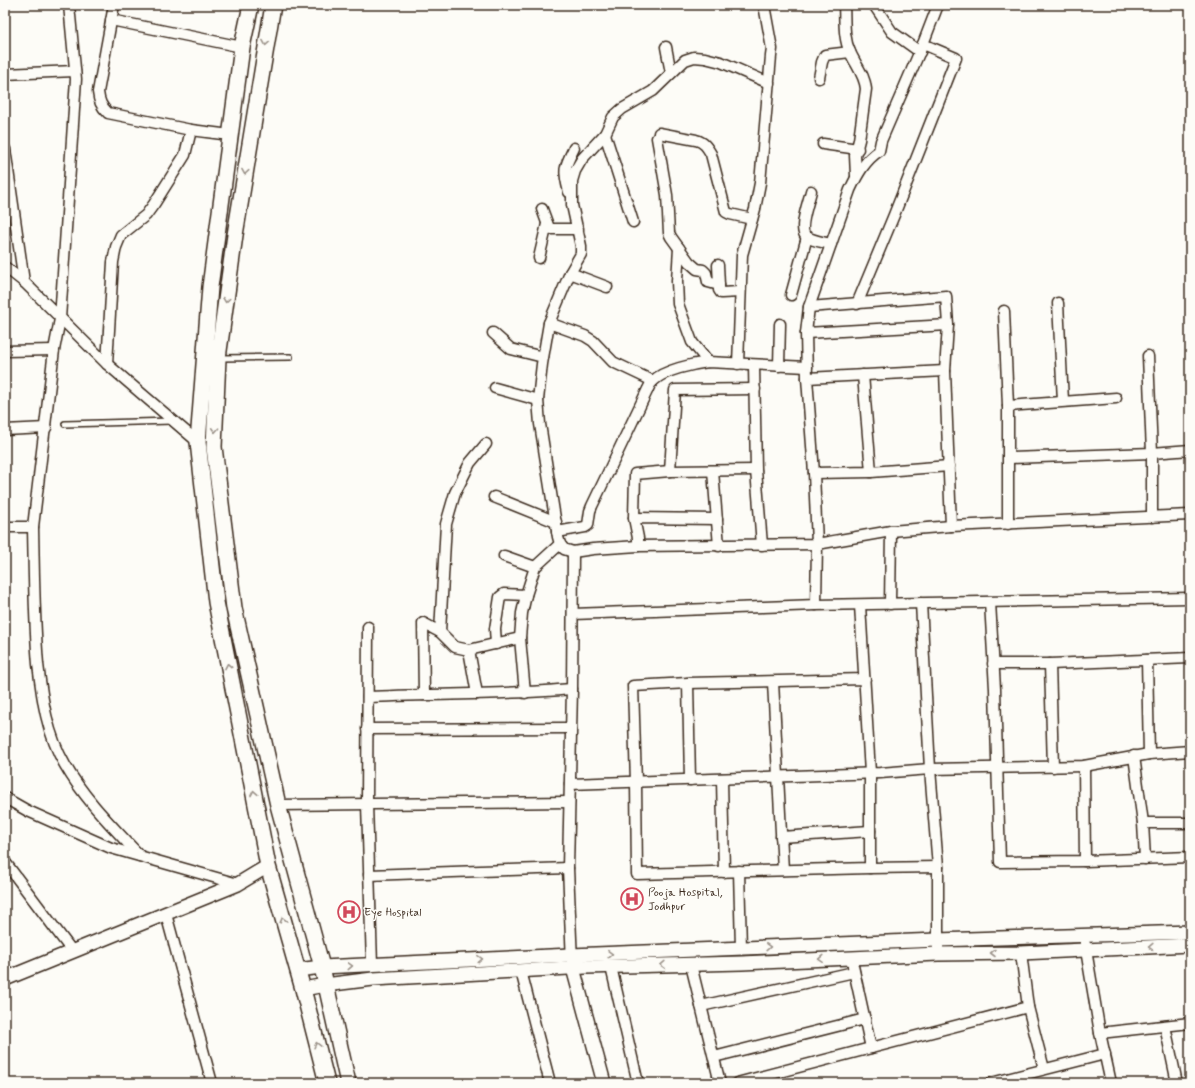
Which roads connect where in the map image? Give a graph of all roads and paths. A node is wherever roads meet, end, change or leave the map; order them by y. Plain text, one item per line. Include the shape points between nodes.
1 (69, 5) edge
2 (114, 5) edge
3 (251, 5) edge
4 (273, 5) edge
5 (764, 5) edge
6 (844, 5) edge
7 (874, 5) edge
8 (938, 5) edge
9 (111, 20) junction
10 (242, 47) junction
11 (666, 48) dead end
12 (921, 48) junction
13 (850, 52) junction
14 (75, 71) junction
15 (671, 73) junction
16 (5, 74) edge
17 (819, 78) dead end
18 (769, 83) junction
19 (191, 130) junction
20 (604, 134) junction
21 (230, 135) junction
22 (823, 144) dead end
23 (574, 148) dead end
24 (858, 148) junction
25 (5, 149) edge
26 (856, 176) junction
27 (811, 191) dead end
28 (572, 205) junction
29 (542, 209) dead end
30 (752, 219) junction
31 (633, 222) dead end
32 (547, 224) junction
33 (578, 229) junction
34 (807, 237) junction
35 (831, 244) junction
36 (679, 248) junction
37 (539, 258) dead end
38 (718, 265) dead end
39 (5, 267) edge
40 (570, 273) junction
41 (24, 282) junction
42 (719, 285) junction
43 (607, 287) dead end
44 (740, 292) junction
45 (791, 295) dead end
46 (1058, 303) dead end
47 (857, 304) junction
48 (809, 307) junction
49 (1004, 311) dead end
50 (60, 319) junction
51 (549, 323) junction
52 (780, 324) dead end
53 (948, 325) junction
54 (493, 333) dead end
55 (806, 333) junction
56 (54, 350) junction
57 (5, 351) edge
58 (1148, 356) dead end
59 (290, 357) dead end
60 (543, 357) junction
61 (218, 358) junction
62 (708, 362) junction
63 (107, 364) junction
64 (738, 364) junction
65 (754, 365) junction
66 (779, 366) junction
67 (807, 367) junction
68 (945, 372) junction
69 (863, 375) junction
70 (807, 378) junction
71 (653, 380) junction
72 (495, 388) dead end
73 (755, 389) junction
74 (1116, 398) dead end
75 (538, 400) junction
76 (1063, 401) junction
77 (1008, 406) junction
78 (174, 421) junction
79 (65, 424) dead end
80 (46, 428) junction
81 (5, 430) edge
82 (198, 442) junction
83 (486, 444) dead end
84 (1190, 450) edge
85 (1152, 453) junction
86 (1009, 458) junction
87 (949, 466) junction
88 (756, 470) junction
89 (670, 471) junction
90 (713, 471) junction
91 (871, 472) junction
92 (814, 473) junction
93 (494, 497) dead end
94 (1190, 515) edge
95 (1152, 517) junction
96 (634, 518) junction
97 (717, 519) junction
98 (1008, 524) junction
99 (951, 526) junction
100 (5, 527) edge
101 (33, 527) junction
102 (556, 527) junction
103 (890, 531) junction
104 (560, 544) junction
105 (817, 544) junction
106 (762, 545) junction
107 (638, 546) junction
108 (718, 546) junction
109 (573, 552) junction
110 (504, 556) dead end
111 (535, 567) junction
112 (526, 595) junction
113 (1190, 598) edge
114 (990, 602) junction
115 (921, 603) junction
116 (890, 604) junction
117 (816, 605) junction
118 (860, 605) junction
119 (573, 614) junction
120 (368, 627) dead end
121 (440, 632) junction
122 (520, 638) junction
123 (496, 644) junction
124 (469, 650) junction
125 (1190, 658) edge
126 (1147, 660) junction
127 (993, 664) junction
128 (1050, 664) junction
129 (865, 679) junction
130 (773, 682) junction
131 (688, 683) junction
132 (572, 689) junction
133 (525, 693) junction
134 (477, 694) junction
135 (424, 695) junction
136 (368, 697) junction
137 (571, 728) junction
138 (367, 729) junction
139 (1190, 751) edge
140 (1149, 754) junction
141 (1134, 756) junction
142 (1084, 766) junction
143 (1053, 767) junction
144 (930, 769) junction
145 (998, 769) junction
146 (870, 773) junction
147 (777, 777) junction
148 (722, 779) junction
149 (690, 780) junction
150 (636, 782) junction
151 (570, 784) junction
152 (5, 798) edge
153 (569, 802) junction
154 (367, 804) junction
155 (278, 805) junction
156 (1142, 823) junction
157 (1190, 823) edge
158 (870, 831) junction
159 (781, 837) junction
160 (140, 856) junction
161 (1190, 857) edge
162 (1145, 859) junction
163 (1085, 861) junction
164 (5, 862) edge
165 (268, 866) junction
166 (938, 867) junction
167 (568, 868) junction
168 (870, 868) junction
169 (783, 870) junction
170 (739, 871) junction
171 (724, 872) junction
172 (369, 875) junction
173 (238, 884) junction
174 (166, 914) junction
175 (1190, 932) edge
176 (1083, 936) junction
177 (937, 940) junction
178 (1190, 945) edge
179 (741, 948) junction
180 (1086, 949) junction
181 (72, 951) junction
182 (1021, 953) junction
183 (938, 954) junction
184 (851, 958) junction
185 (572, 962) junction
186 (372, 965) junction
187 (691, 965) junction
188 (322, 967) junction
189 (611, 967) junction
190 (297, 970) junction
191 (521, 971) junction
192 (854, 972) junction
193 (5, 979) edge
194 (325, 985) junction
195 (303, 989) junction
196 (700, 1006) junction
197 (1028, 1007) junction
198 (865, 1019) junction
199 (1190, 1023) edge
200 (1165, 1026) junction
201 (1100, 1033) junction
202 (871, 1048) junction
203 (1104, 1054) junction
204 (714, 1057) junction
205 (1044, 1069) junction
206 (212, 1083) edge
207 (327, 1083) edge
208 (348, 1083) edge
209 (550, 1083) edge
210 (604, 1083) edge
211 (638, 1083) edge
212 (720, 1083) edge
213 (737, 1083) edge
214 (991, 1083) edge
215 (1111, 1083) edge
216 (1177, 1083) edge

1 - 14 street
2 - 9 street
3 - 10 main road
4 -> 61 main road via 235,235
5 - 18 street via 772,49
6 - 13 street
7 - 12 street via 892,32
8 - 12 street
9 - 10 street
9 - 19 street via 98,92 102,106 108,113
10 - 21 main road
11 - 15 street
12 - 26 street via 879,151 871,156
12 - 47 street via 956,58
13 - 17 street via 825,55
13 - 24 street via 865,81 866,89
14 - 16 street
14 - 50 street
15 - 18 street via 685,60 694,57 705,58 726,63
15 - 20 street via 653,92 622,109 613,117
18 - 30 street via 760,183
19 - 21 street
19 - 63 street via 185,155 154,204 146,215 122,235 116,247
20 - 28 street via 575,171 572,181
20 - 31 street
21 - 82 main road via 210,287
22 - 24 street
23 - 28 street via 564,170
24 - 26 street via 854,164
25 - 41 street
26 - 35 street
27 - 34 street via 802,229
28 - 33 street
29 - 32 street
30 - 36 street via 726,212 707,146 696,140 658,136 667,195 669,233
30 - 44 street via 742,255
32 - 33 street via 552,229
32 - 37 street
33 - 40 street via 581,254
34 - 35 street
34 - 45 street
35 - 48 street
36 - 42 street via 693,266 706,272 710,284
36 - 62 street via 678,304 692,342
38 - 42 street
39 - 41 street
40 - 43 street
40 - 51 street
41 - 50 street
42 - 44 street via 721,293
44 - 64 street
46 - 76 street
47 - 48 street
47 - 53 street via 946,296
48 - 55 street
49 - 77 street
50 - 56 street
50 - 63 street
51 - 60 street
51 - 71 street via 585,336 613,362
52 - 66 street
53 - 55 street
53 - 68 street
54 - 60 street via 511,349
55 - 67 street
56 - 57 street
56 - 80 street
58 - 85 street
59 - 61 lane
60 - 75 street
61 -> 155 main road via 214,447 233,600
62 - 64 street
62 - 71 street via 666,372
63 - 78 street
64 - 65 street
65 - 66 street
65 - 73 street
66 - 67 street
67 - 70 street
68 - 69 street
68 - 87 street
69 - 70 street
69 - 91 street
70 - 92 street
71 - 102 street via 592,506 588,525
72 - 75 street
73 - 88 street
73 - 89 street via 674,390
74 - 76 street
75 - 102 street
76 - 77 street
77 - 86 street
78 - 79 lane
78 - 82 street
80 - 81 street
80 - 101 street
165 -> 82 main road via 216,602
83 - 121 street via 470,463 455,493 446,524
84 - 85 street
85 - 86 street
85 - 95 street
86 - 98 street
87 - 91 street
87 - 99 street
88 - 90 street
88 - 106 street
89 - 90 street
89 - 96 street via 635,474
90 - 97 street
91 - 92 street
92 - 105 street
93 - 102 street
94 - 95 street
95 - 98 street
96 - 97 street
96 - 107 street
97 - 108 street
98 - 99 street
99 - 103 street
100 - 101 street
101 - 160 street via 35,634 48,728 64,765 90,802
102 - 104 street
103 - 105 street
103 - 116 street
104 - 109 street via 564,549
104 - 111 street
105 - 106 street
105 - 117 street
106 - 108 street
107 - 108 street
107 - 109 street
109 - 119 street
110 - 111 street
111 - 112 street
112 - 122 street
112 - 123 street via 504,594 500,597 495,629
113 - 114 street
114 - 115 street
114 - 127 street
115 - 116 street
115 - 144 street
116 - 118 street
117 - 118 street
117 - 119 street
118 - 129 street
119 - 132 street
120 - 136 street
121 - 124 street via 455,647
121 - 135 street via 423,623
122 - 123 street
122 - 133 street
123 - 124 street
124 - 134 street
125 - 126 street
126 - 128 street
126 - 140 street
127 - 128 street
127 - 145 street
128 - 143 street
129 - 130 street
129 - 146 street
130 - 131 street
130 - 147 street
131 - 149 street
131 - 150 street via 633,686
132 - 133 street
132 - 137 street
133 - 134 street
134 - 135 street
135 - 136 street
136 - 138 street
137 - 138 street
137 - 151 street
138 - 154 street
139 - 140 street
140 - 141 street
141 - 142 street
141 - 156 street
142 - 143 street
142 - 163 street
143 - 145 street
144 - 145 street
144 - 146 street
144 - 166 street
145 - 163 street via 1000,862
146 - 147 street
146 - 158 street
147 - 148 street
147 - 159 street
148 - 149 street
148 - 171 street
149 - 150 street
150 - 151 street
150 - 171 street via 636,874
151 - 153 street
152 - 160 street via 111,848
153 - 154 street
153 - 167 street
154 - 155 street
154 - 172 street
155 - 188 main road
156 - 157 street
156 - 162 street
158 - 159 street
158 - 168 street
159 - 169 street
160 - 173 street
161 - 162 street
162 - 163 street
164 - 181 street
165 - 173 street
190 -> 165 main road
166 - 168 street
166 - 177 street
167 - 172 street
167 - 185 street
168 - 169 street
169 - 170 street
170 - 171 street
170 - 179 street
172 - 186 street
173 - 174 street
174 - 181 street
174 - 206 street
175 - 176 street
176 - 177 street
176 - 180 street
179 -> 177 street
177 - 183 street
178 -> 180 street
185 -> 179 street
180 - 182 street
180 - 201 street
181 - 193 street
182 -> 183 street
182 - 197 street
183 - 184 street
184 -> 187 street
184 - 192 street
186 -> 185 street
185 - 189 street
185 - 191 street
185 - 210 street
188 -> 186 street
187 -> 189 street
187 - 196 street
188 - 190 street
188 - 194 main road
189 - 211 street
190 - 195 main road
191 - 194 street via 373,979
191 - 209 street
192 - 196 street
192 - 198 street
194 - 195 street
194 - 208 main road
207 -> 195 main road
196 - 204 street
197 - 202 street
197 - 205 street
198 - 202 street
198 - 204 street
199 - 200 street
200 - 201 street
200 - 216 street
201 - 203 street
202 - 213 street
203 - 205 street
203 - 215 street
204 - 212 street
205 - 214 street

